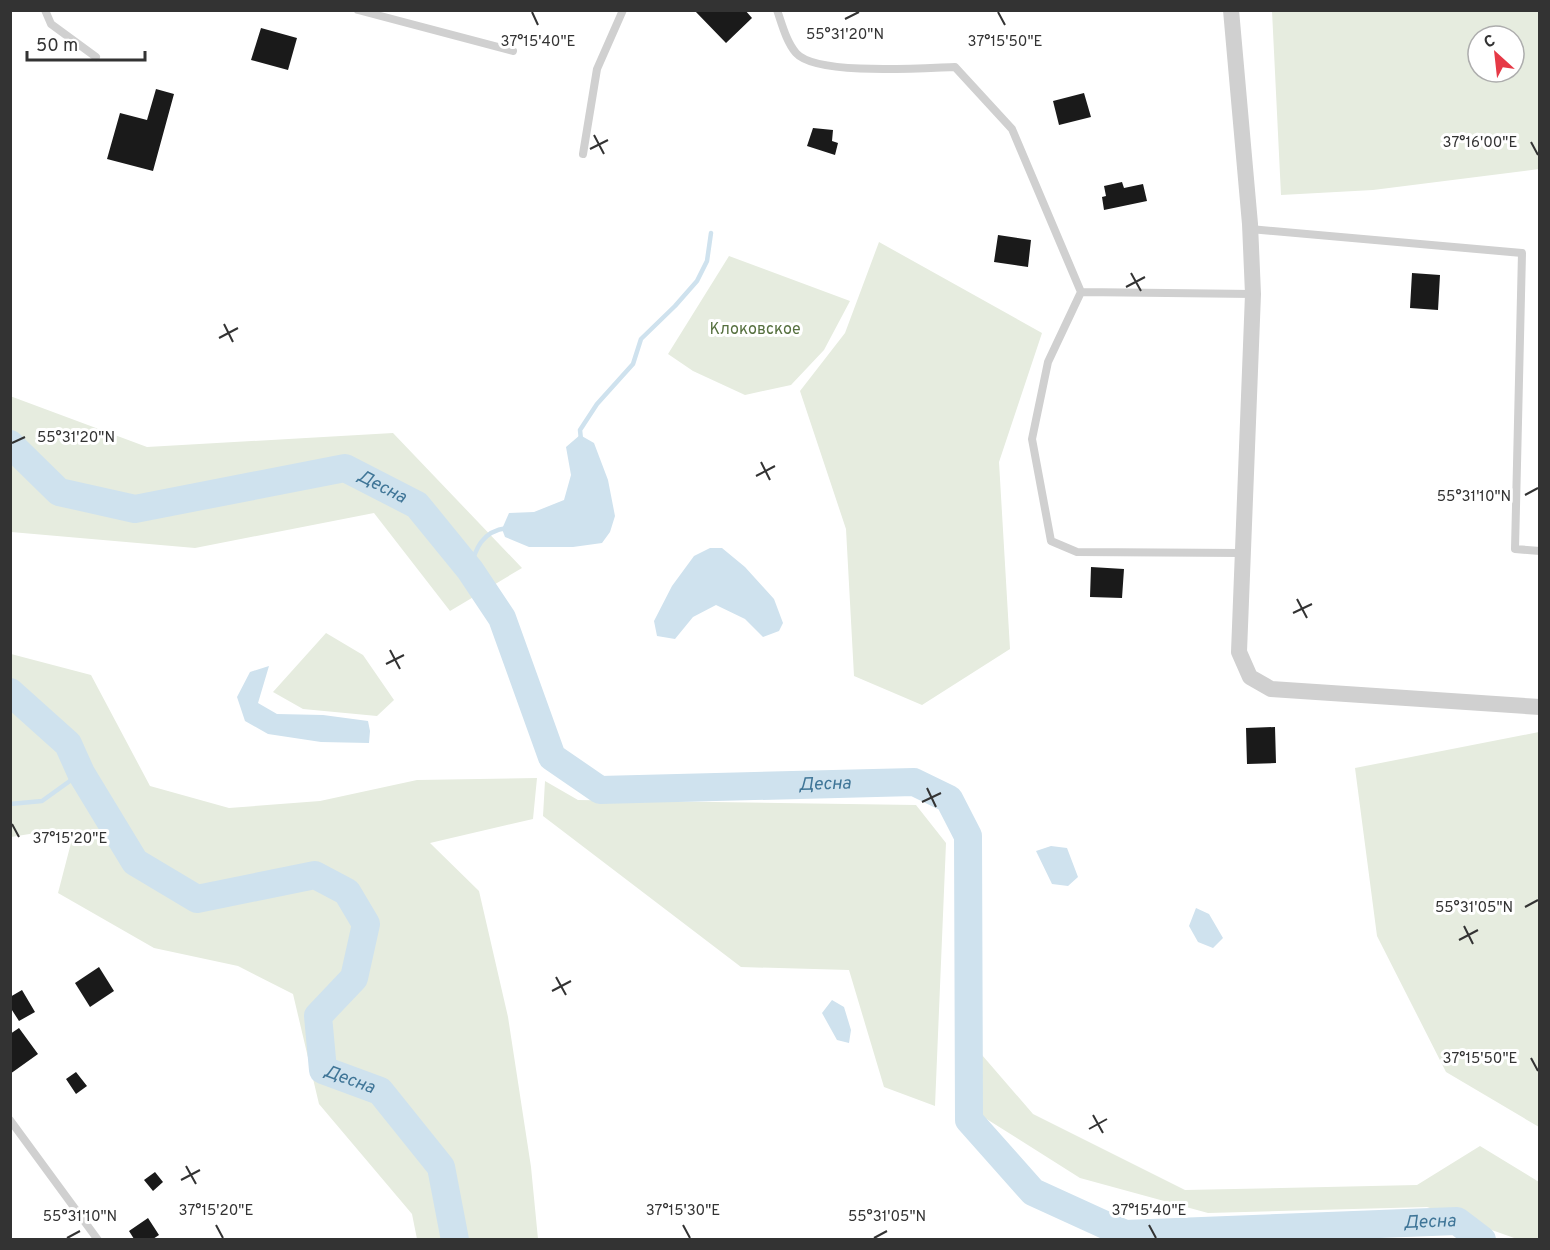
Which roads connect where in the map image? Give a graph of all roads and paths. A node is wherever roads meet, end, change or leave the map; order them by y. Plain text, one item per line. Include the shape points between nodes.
1 (45, 10) edge
2 (358, 10) edge
3 (622, 10) edge
4 (777, 10) edge
5 (1231, 10) edge
6 (513, 51) dead end
7 (96, 57) dead end
8 (583, 154) dead end
9 (1250, 229) junction
10 (1081, 292) junction
11 (1253, 294) junction
12 (1539, 551) edge
13 (1242, 553) junction
14 (1539, 707) edge
15 (10, 1120) edge
16 (98, 1239) edge

1 - 7 lane via 51,24
2 - 6 lane
3 - 8 lane via 597,69
4 - 10 lane via 797,54 817,63 848,69 955,67 1012,129
5 - 9 street
9 - 11 street
9 - 12 lane via 1522,253 1515,549
10 - 11 lane
10 - 13 lane via 1048,362 1032,439 1052,541 1077,552
11 - 13 street
13 - 14 street via 1239,652 1250,676 1271,689
15 - 16 lane

